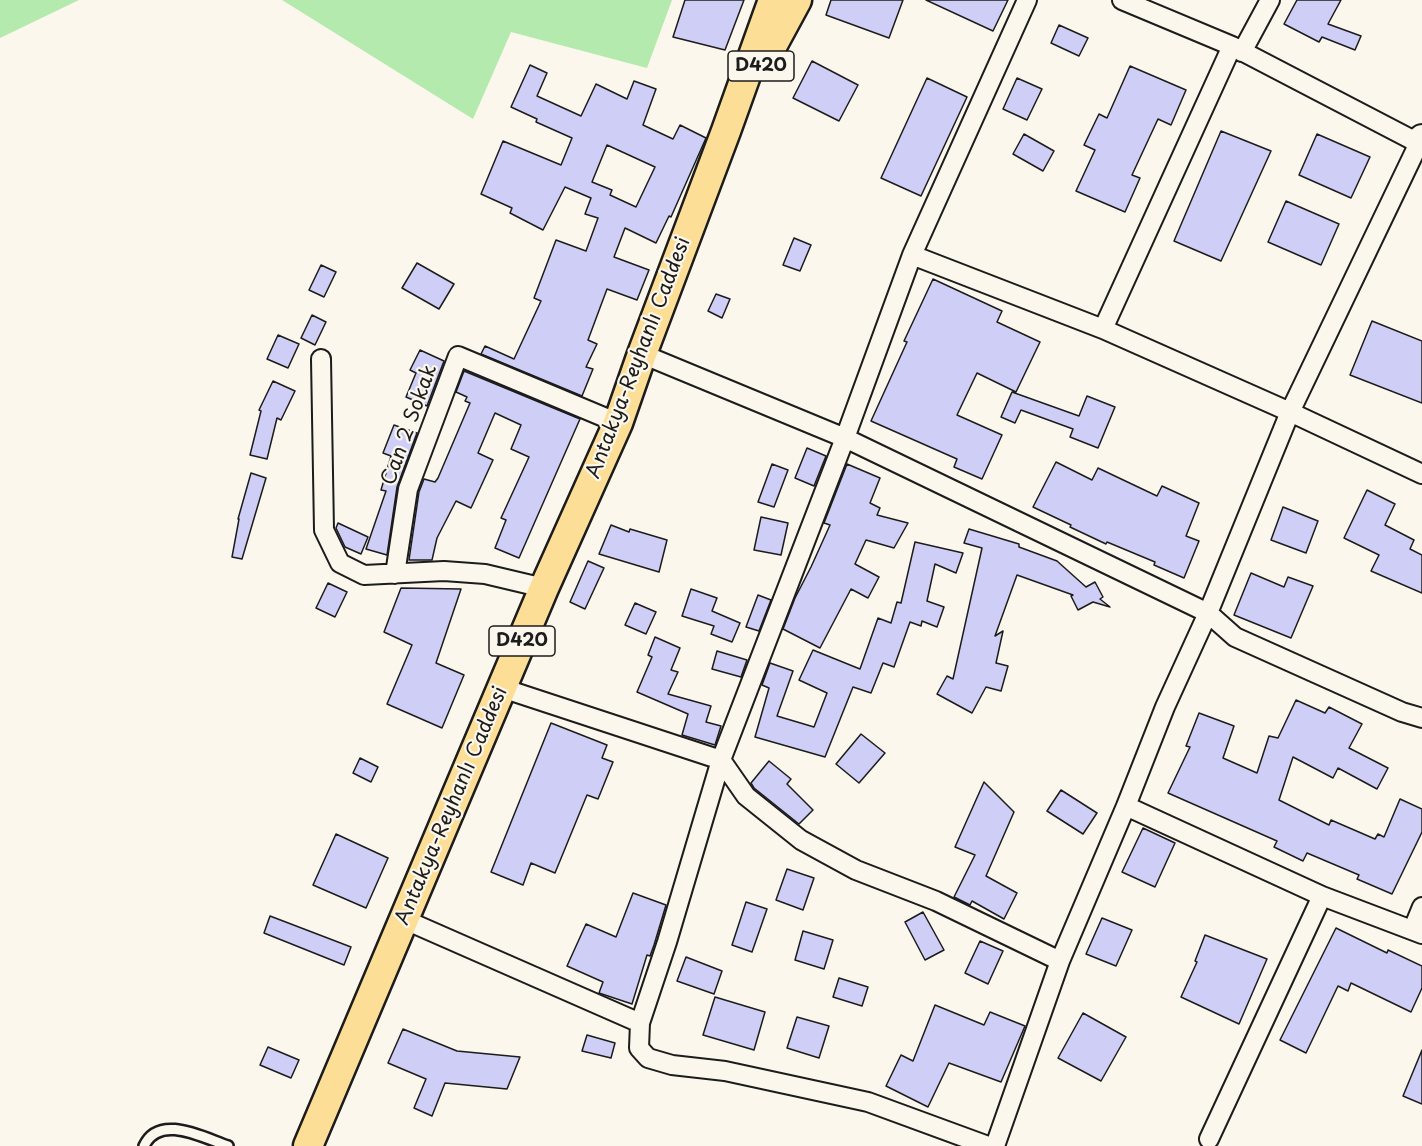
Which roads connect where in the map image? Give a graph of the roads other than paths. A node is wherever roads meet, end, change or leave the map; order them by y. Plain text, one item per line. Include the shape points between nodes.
1 (773, 0) edge
2 (797, 0) edge
3 (1027, 0) edge
4 (1122, 0) edge
5 (1270, 0) edge
6 (1237, 49) junction
7 (726, 131) junction
8 (1421, 143) edge
9 (912, 255) junction
10 (1103, 329) junction
11 (642, 354) junction
12 (321, 359) dead end
13 (1290, 412) junction
14 (618, 423) junction
15 (845, 438) junction
16 (1422, 474) edge
17 (395, 574) junction
18 (544, 588) junction
19 (1208, 613) junction
20 (502, 688) junction
21 (1422, 718) edge
22 (721, 760) junction
23 (1126, 806) junction
24 (1322, 896) junction
25 (1422, 907) edge
26 (403, 919) junction
27 (1417, 932) edge
28 (1060, 961) junction
29 (640, 1023) junction
30 (1209, 1139) dead end
31 (144, 1146) edge
32 (228, 1146) edge
33 (308, 1146) edge
34 (988, 1146) edge
35 (994, 1146) edge

1 - 7 main road, Antakya-Reyhanlı Caddesi / D420
2 - 7 main road, Antakya-Reyhanlı Caddesi / D420
3 - 9 street
4 - 6 street
5 - 6 street
6 - 8 street
6 - 10 street
7 - 11 main road, Antakya-Reyhanlı Caddesi / D420
8 - 13 street
9 - 10 street
9 - 15 street
10 - 13 street
11 - 14 main road, Antakya-Reyhanlı Caddesi / D420
11 - 15 street
12 - 17 street via 324,530 340,563 364,575
13 - 16 street
13 - 19 street
14 - 17 street, Can 2 Sokak via 459,356 408,489
14 - 18 main road, Antakya-Reyhanlı Caddesi / D420
15 - 19 street
15 - 22 street
17 - 18 street via 485,574
18 - 20 main road, Antakya-Reyhanlı Caddesi / D420
19 - 21 street via 1235,637
19 - 23 street
20 - 22 street
20 - 26 main road, Antakya-Reyhanlı Caddesi / D420
22 - 28 street via 746,796 801,840 856,870 936,901
22 - 29 street
23 - 24 street
23 - 28 street
24 - 27 street
24 - 30 street
25 - 27 street
26 - 29 street
26 - 33 main road, Antakya-Reyhanlı Caddesi / D420
28 - 35 street
29 - 34 street via 639,1048 648,1058 868,1102
31 - 32 lane via 154,1135 175,1128

